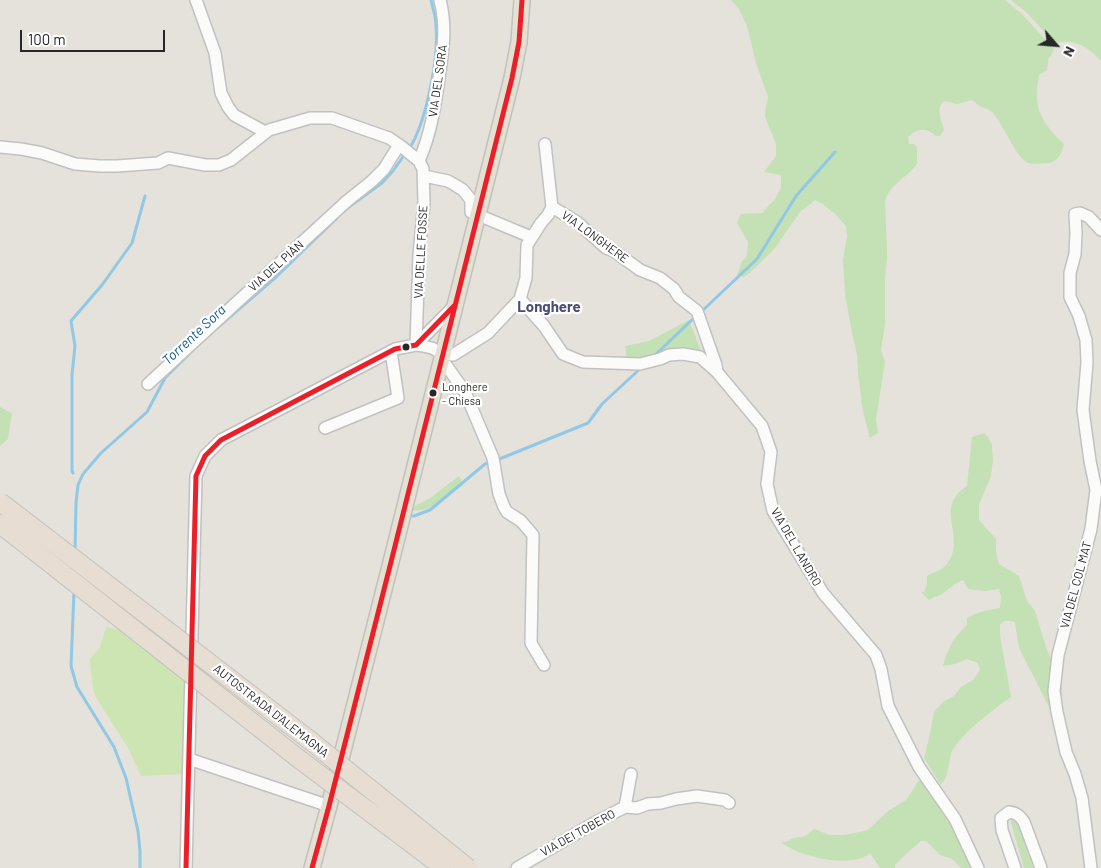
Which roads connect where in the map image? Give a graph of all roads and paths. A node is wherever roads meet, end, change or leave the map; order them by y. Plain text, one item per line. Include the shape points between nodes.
1 (196, 0) edge
2 (440, 0) edge
3 (522, 0) edge
4 (265, 132) junction
5 (545, 144) dead end
6 (401, 146) junction
7 (0, 147) edge
8 (416, 158) junction
9 (424, 176) junction
10 (552, 207) junction
11 (478, 214) junction
12 (1101, 230) edge
13 (531, 238) junction
14 (520, 299) junction
15 (455, 305) junction
16 (416, 345) junction
17 (391, 351) junction
18 (442, 358) junction
19 (717, 372) junction
20 (148, 384) dead end
21 (325, 428) dead end
22 (0, 502) edge
23 (0, 524) edge
24 (544, 665) dead end
25 (189, 759) junction
26 (631, 774) dead end
27 (729, 803) dead end
28 (329, 806) junction
29 (625, 807) junction
30 (186, 868) edge
31 (312, 868) edge
32 (444, 868) edge
33 (468, 868) edge
34 (517, 868) edge
35 (978, 868) edge
36 (1015, 868) edge
37 (1041, 868) edge
38 (1091, 868) edge

1 - 4 street via 215,53 221,93 228,107 234,115
2 - 8 street, VIA DEL SORA via 445,34 442,56 430,131
3 - 11 main road via 512,78
4 - 6 street via 310,118 332,118
4 - 7 street via 231,160 219,165 168,158 158,163 117,166 75,164 42,153
5 - 10 street
6 - 8 street
6 - 20 street, VIA DEL PIÀN via 379,175
8 - 9 street, VIA DELLE FOSSE
9 - 11 street via 456,184 471,200 471,212
9 - 16 street, VIA DELLE FOSSE
10 - 13 street, VIA LONGHERE
10 - 19 street, VIA LONGHERE via 640,270 660,278 697,311
11 - 13 street
11 - 15 main road
12 - 38 street, VIA DEL COL MAT via 1089,218 1075,214 1070,297 1086,340 1083,410 1096,490 1091,529 1058,655 1054,691 1066,752 1082,798
13 - 14 street, VIA LONGHERE via 527,245 526,278
14 - 18 street, VIA LONGHERE via 488,333 453,355
14 - 19 street, VIA DEL LANDRO via 563,354 582,362 640,364 683,354 700,357
15 - 16 street
15 - 18 main road
16 - 17 street
16 - 18 street via 432,348
17 - 21 street via 398,398
17 - 25 street via 221,440 205,456 196,476
18 - 24 street via 465,392 493,458 504,507 533,535 531,643
18 - 28 main road
19 - 35 street, VIA DEL LANDRO via 762,426 771,452 767,484 773,511 823,593 876,655 888,706 919,767 955,819
22 - 33 highway, AUTOSTRADA D'ALEMAGNA, bridge via 312,742
23 - 32 highway, AUTOSTRADA D'ALEMAGNA, bridge via 299,759
25 - 28 street
25 - 30 street
26 - 29 street
27 - 29 street, VIA DEI TOBERO via 697,796 637,808
28 - 31 main road
29 - 34 street, VIA DEI TOBERO
36 - 37 street via 1002,830 1001,818 1009,812 1015,812 1024,822

